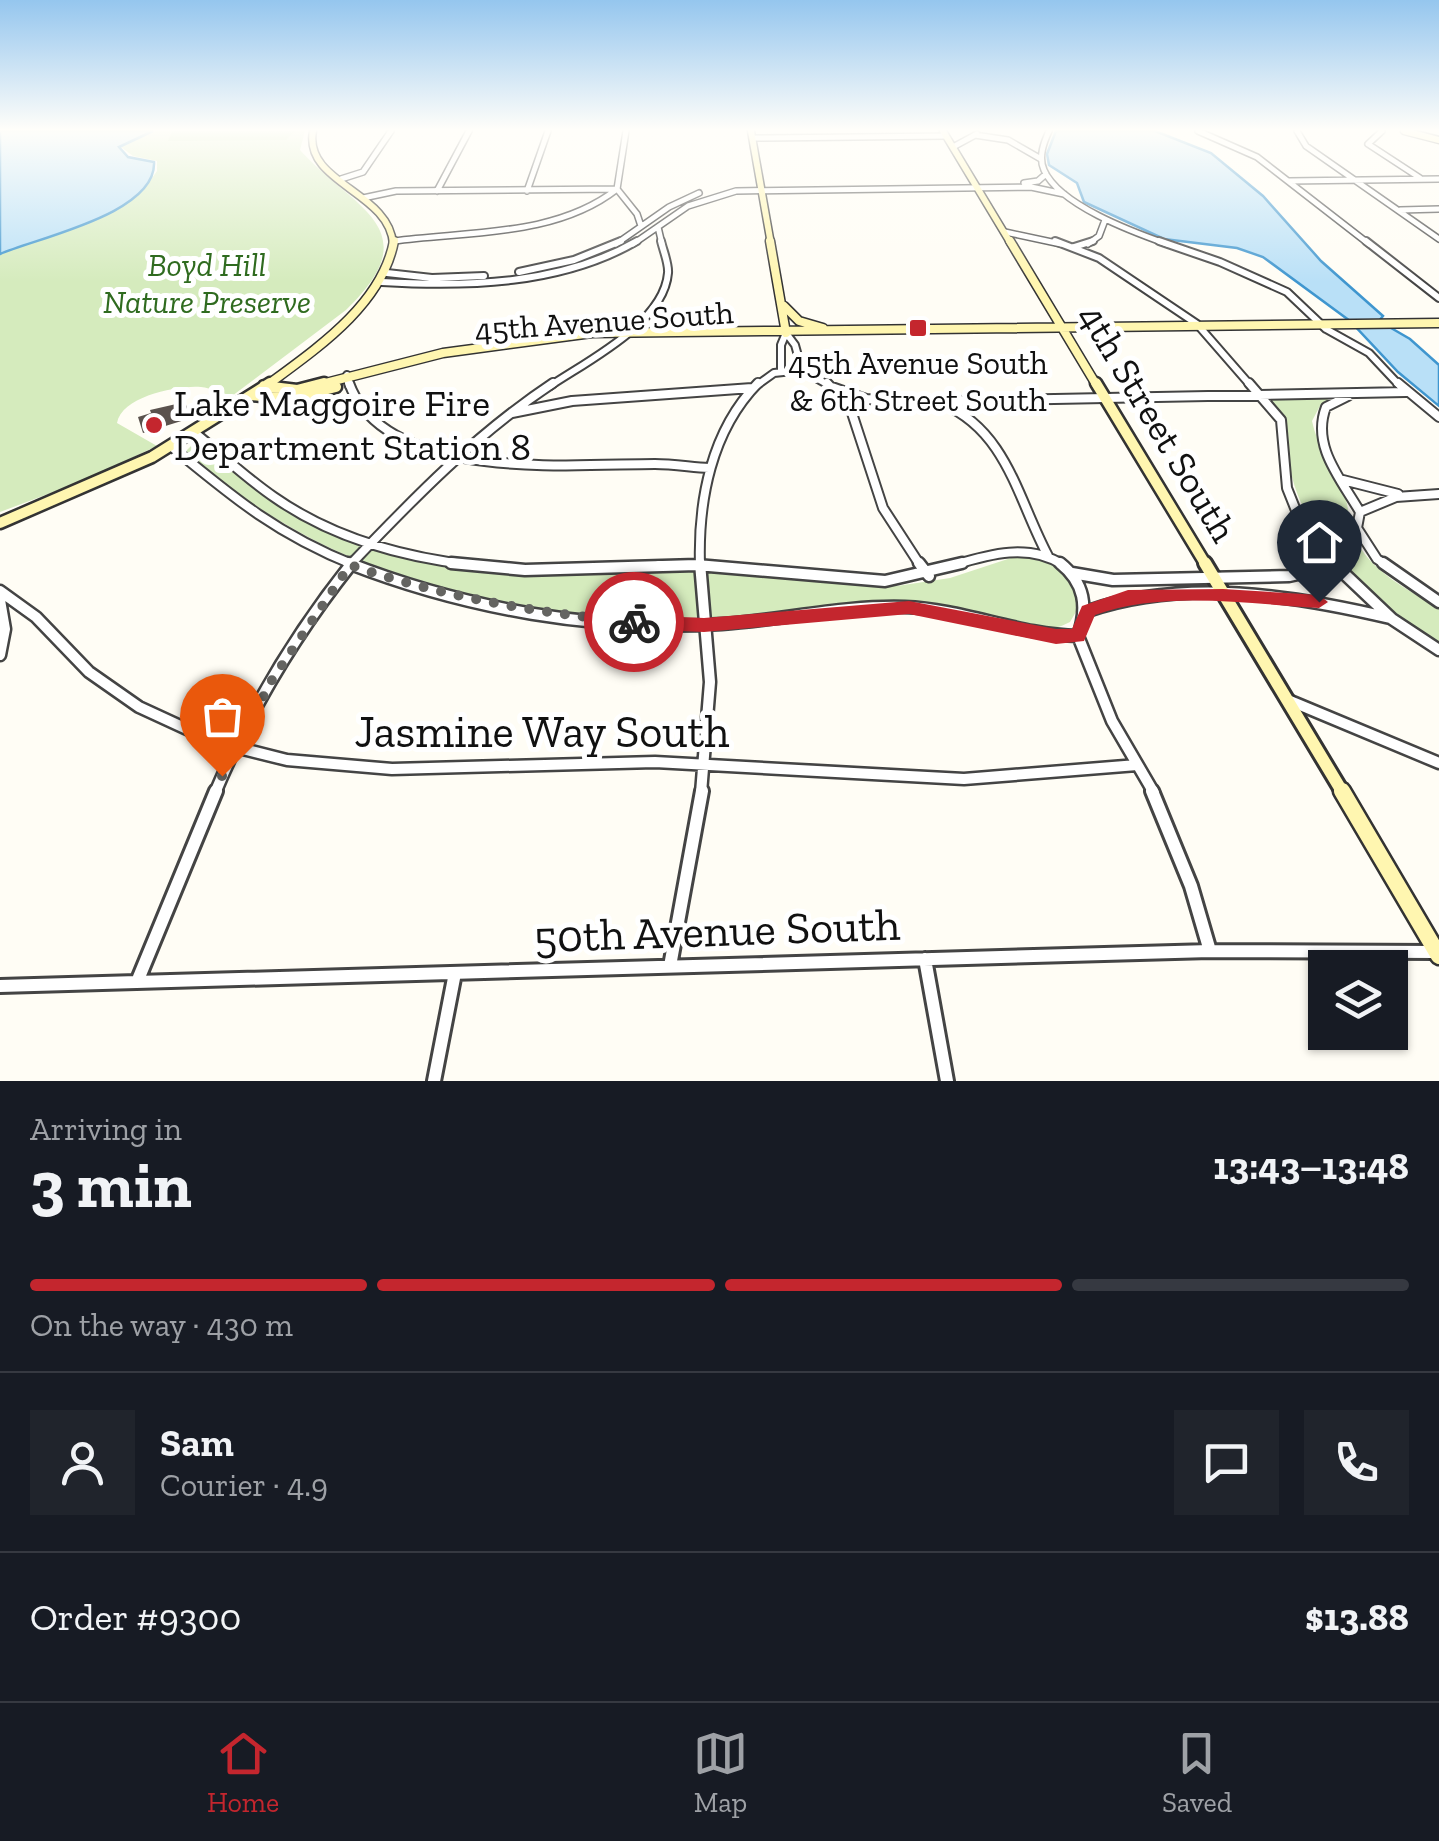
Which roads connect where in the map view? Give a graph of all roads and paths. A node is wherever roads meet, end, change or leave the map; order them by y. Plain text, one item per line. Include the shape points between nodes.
1 (344, 181) edge
2 (442, 181) edge
3 (530, 181) edge
4 (618, 181) edge
5 (762, 181) edge
6 (973, 181) edge
7 (1031, 181) edge
8 (1053, 181) edge
9 (1289, 181) edge
10 (1358, 181) edge
11 (976, 186) junction
12 (763, 188) junction
13 (527, 190) junction
14 (617, 190) junction
15 (437, 191) junction
16 (1064, 194) junction
17 (363, 198) junction
18 (1398, 210) junction
19 (1439, 210) edge
20 (637, 214) junction
21 (658, 214) junction
22 (1105, 220) junction
23 (641, 226) junction
24 (658, 227) junction
25 (1005, 232) junction
26 (627, 237) junction
27 (1439, 239) edge
28 (639, 240) junction
29 (394, 241) junction
30 (662, 242) junction
31 (1074, 247) junction
32 (384, 277) junction
33 (1439, 298) edge
34 (781, 303) junction
35 (1439, 325) edge
36 (1323, 326) junction
37 (1200, 327) junction
38 (1063, 329) junction
39 (1026, 330) junction
40 (632, 332) junction
41 (786, 332) junction
42 (842, 332) junction
43 (621, 339) junction
44 (1076, 351) junction
45 (781, 370) junction
46 (802, 370) junction
47 (348, 379) junction
48 (552, 382) junction
49 (264, 386) junction
50 (829, 386) junction
51 (752, 388) junction
52 (1360, 392) junction
53 (1406, 392) junction
54 (252, 395) junction
55 (1263, 395) junction
56 (1102, 396) junction
57 (580, 398) junction
58 (932, 401) junction
59 (503, 416) junction
60 (1439, 417) edge
61 (195, 433) junction
62 (172, 447) junction
63 (454, 458) junction
64 (710, 468) junction
65 (1343, 480) junction
66 (1439, 494) edge
67 (1412, 496) junction
68 (1360, 512) junction
69 (0, 521) edge
70 (370, 544) junction
71 (1322, 552) junction
72 (1048, 556) junction
73 (350, 565) junction
74 (697, 565) junction
75 (1072, 573) junction
76 (928, 576) junction
77 (1214, 578) junction
78 (0, 591) edge
79 (1223, 596) junction
80 (0, 600) edge
81 (1439, 602) edge
82 (1088, 611) junction
83 (1392, 618) junction
84 (704, 625) junction
85 (1078, 636) junction
86 (1439, 650) edge
87 (0, 655) edge
88 (1288, 700) junction
89 (234, 748) junction
90 (1439, 763) edge
91 (706, 764) junction
92 (1137, 765) junction
93 (1210, 951) junction
94 (1438, 954) edge
95 (925, 959) junction
96 (670, 966) junction
97 (455, 973) junction
98 (137, 982) junction
99 (0, 986) edge
100 (434, 1081) edge
101 (947, 1081) edge

1 - 17 street
2 - 15 street
3 - 13 street
4 - 14 street
5 - 12 street
6 - 11 street, 4th Street South
7 - 11 street
8 - 16 street
9 - 33 street
10 - 18 street
11 - 12 street
11 - 16 street
11 - 25 street, 4th Street South
12 - 21 street via 712,190
12 - 24 street via 694,201
12 - 34 street
13 - 14 street
13 - 15 street
14 - 20 street
14 - 29 street via 608,200 556,218
15 - 17 street
16 - 22 street
17 - 29 street
18 - 19 street
18 - 27 street
20 - 21 street
20 - 23 street
21 - 23 street
22 - 31 street via 1101,236
22 - 36 street via 1267,282 1298,298
23 - 26 street
24 - 28 street
24 - 30 street
25 - 31 street
25 - 38 street, 4th Street South
26 - 28 street
26 - 32 street via 584,256 505,274
28 - 30 street
28 - 32 street via 591,261 522,278 444,285
29 - 32 street
30 - 40 street via 664,288
31 - 37 street via 1120,269
32 - 49 street via 358,310
34 - 41 street
34 - 42 street via 799,321
35 - 36 street, 45th Avenue South
36 - 37 street, 45th Avenue South
36 - 53 street via 1369,353
37 - 38 street, 45th Avenue South
37 - 55 street
38 - 39 street, 45th Avenue South
38 - 44 street, 4th Street South
39 - 42 street, 45th Avenue South
39 - 44 street
40 - 41 street, 45th Avenue South
40 - 43 street
40 - 47 street, 45th Avenue South via 502,342
41 - 42 street, 45th Avenue South
41 - 43 street, 45th Avenue South
41 - 45 street
41 - 46 street
43 - 47 street, 45th Avenue South via 489,351
43 - 48 street
44 - 56 street, 4th Street South
45 - 46 street
45 - 51 street
46 - 50 street
47 - 49 street, 45th Avenue South via 296,390
47 - 54 street, 45th Avenue South via 288,398
47 - 63 street via 361,406 388,430
48 - 57 street via 554,395
48 - 59 street
49 - 54 street
50 - 58 street via 866,398
50 - 76 street via 859,422 879,497
51 - 57 street
51 - 64 street
52 - 53 street
52 - 55 street
52 - 65 street via 1326,406 1320,418 1321,442
53 - 60 street
54 - 61 street
55 - 56 street
55 - 71 street via 1282,420 1288,488 1297,512
56 - 58 street
56 - 77 street, 4th Street South
57 - 59 street
58 - 72 street via 966,413 991,434
59 - 63 street
61 - 62 street
61 - 70 street via 284,504
62 - 69 street
62 - 73 street via 244,509
63 - 64 street via 521,468
63 - 70 street
64 - 74 street
65 - 67 street
65 - 68 street
66 - 67 street
67 - 68 street
68 - 81 street via 1358,528 1377,559
70 - 73 street
70 - 74 street via 526,570
71 - 77 street via 1306,572
71 - 83 street
72 - 75 street
72 - 76 street via 1000,554
73 - 84 street via 520,610
73 - 89 street
74 - 76 street via 864,582
74 - 84 street
75 - 77 street via 1094,579
75 - 82 street
77 - 79 street, 4th Street South
78 - 89 street, Jasmine Way South via 33,612 120,696
79 - 82 street via 1128,596
79 - 83 street via 1298,599
79 - 88 street, 4th Street South
80 - 87 street
82 - 85 street
83 - 86 street
84 - 85 street via 909,608 1032,634
84 - 91 street
85 - 92 street
88 - 90 street
88 - 94 street, 4th Street South
89 - 91 street, Jasmine Way South via 409,770
89 - 98 street
91 - 92 street, Jasmine Way South via 966,779
91 - 96 street
92 - 93 street via 1174,842
93 - 94 street, 50th Avenue South
93 - 95 street, 50th Avenue South
95 - 96 street, 50th Avenue South
95 - 101 street
96 - 97 street, 50th Avenue South
97 - 98 street, 50th Avenue South
97 - 100 street
98 - 99 street, 50th Avenue South

